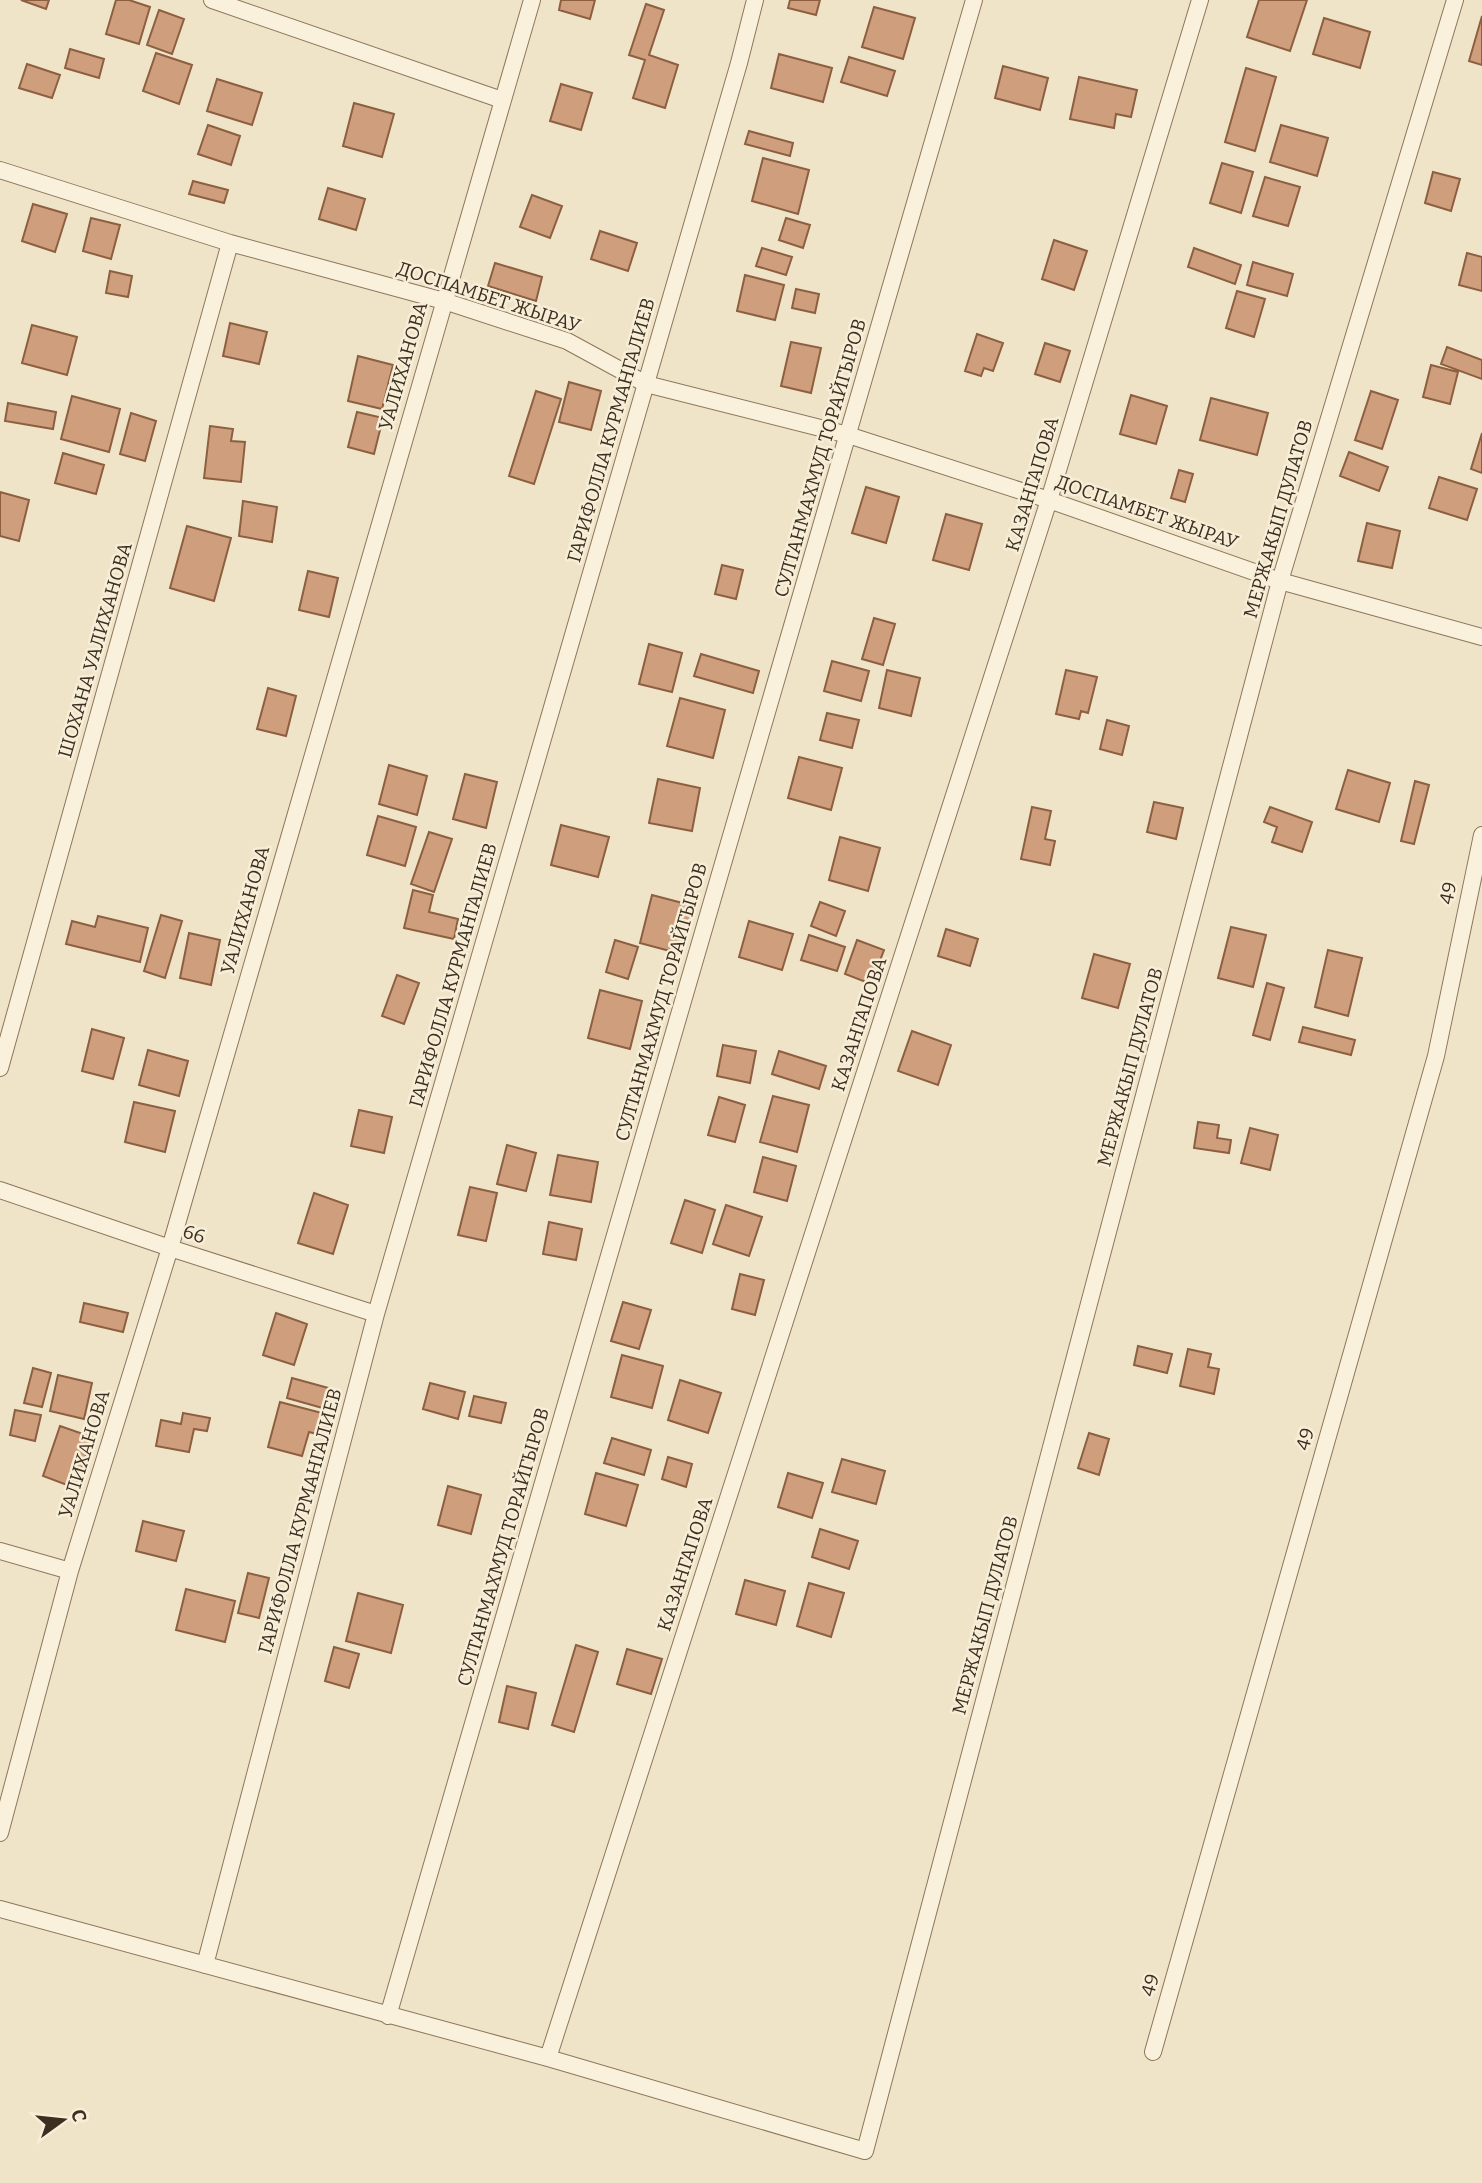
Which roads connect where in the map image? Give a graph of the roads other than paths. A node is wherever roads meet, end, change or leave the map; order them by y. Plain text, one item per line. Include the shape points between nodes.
1 (212, 0) edge
2 (532, 0) edge
3 (755, 0) edge
4 (974, 0) edge
5 (1200, 0) edge
6 (1455, 0) edge
7 (502, 100) junction
8 (1, 174) edge
9 (230, 243) junction
10 (444, 301) junction
11 (646, 384) junction
12 (848, 435) junction
13 (1049, 500) junction
14 (1280, 581) junction
15 (1482, 637) edge
16 (1482, 835) edge
17 (0, 1068) edge
18 (0, 1190) edge
19 (170, 1248) junction
20 (376, 1314) junction
21 (0, 1551) edge
22 (70, 1571) junction
23 (0, 1833) edge
24 (0, 1909) edge
25 (205, 1965) junction
26 (388, 2016) junction
27 (1153, 2052) dead end
28 (548, 2058) junction

1 - 7 street
2 - 7 street, УАЛИХАНОВА
3 - 11 street, ГАРИФОЛЛА КУРМАНГАЛИЕВ
4 - 12 street, СУЛТАНМАХМУД ТОРАЙГЫРОВ
5 - 13 street, КАЗАНГАПОВА
6 - 14 street, МЕРЖАКЫП ДУЛАТОВ
7 - 10 street, УАЛИХАНОВА
8 - 9 street, ДОСПАМБЕТ ЖЫРАУ
9 - 10 street, ДОСПАМБЕТ ЖЫРАУ
9 - 17 street, ШОХАНА УАЛИХАНОВА
10 - 11 street, ДОСПАМБЕТ ЖЫРАУ via 567,341
10 - 19 street, УАЛИХАНОВА
11 - 12 street, ДОСПАМБЕТ ЖЫРАУ
11 - 20 street, ГАРИФОЛЛА КУРМАНГАЛИЕВ
12 - 13 street, ДОСПАМБЕТ ЖЫРАУ
12 - 26 street, СУЛТАНМАХМУД ТОРАЙГЫРОВ
13 - 14 street, ДОСПАМБЕТ ЖЫРАУ
13 - 28 street, КАЗАНГАПОВА
14 - 15 street, ДОСПАМБЕТ ЖЫРАУ
14 - 28 street, МЕРЖАКЫП ДУЛАТОВ via 865,2151
16 - 27 street, 49 via 1436,1056
18 - 19 street, 66
19 - 20 street, 66
19 - 22 street, УАЛИХАНОВА
20 - 25 street, ГАРИФОЛЛА КУРМАНГАЛИЕВ
21 - 22 street
22 - 23 street, УАЛИХАНОВА
24 - 25 street
25 - 26 street
26 - 28 street

